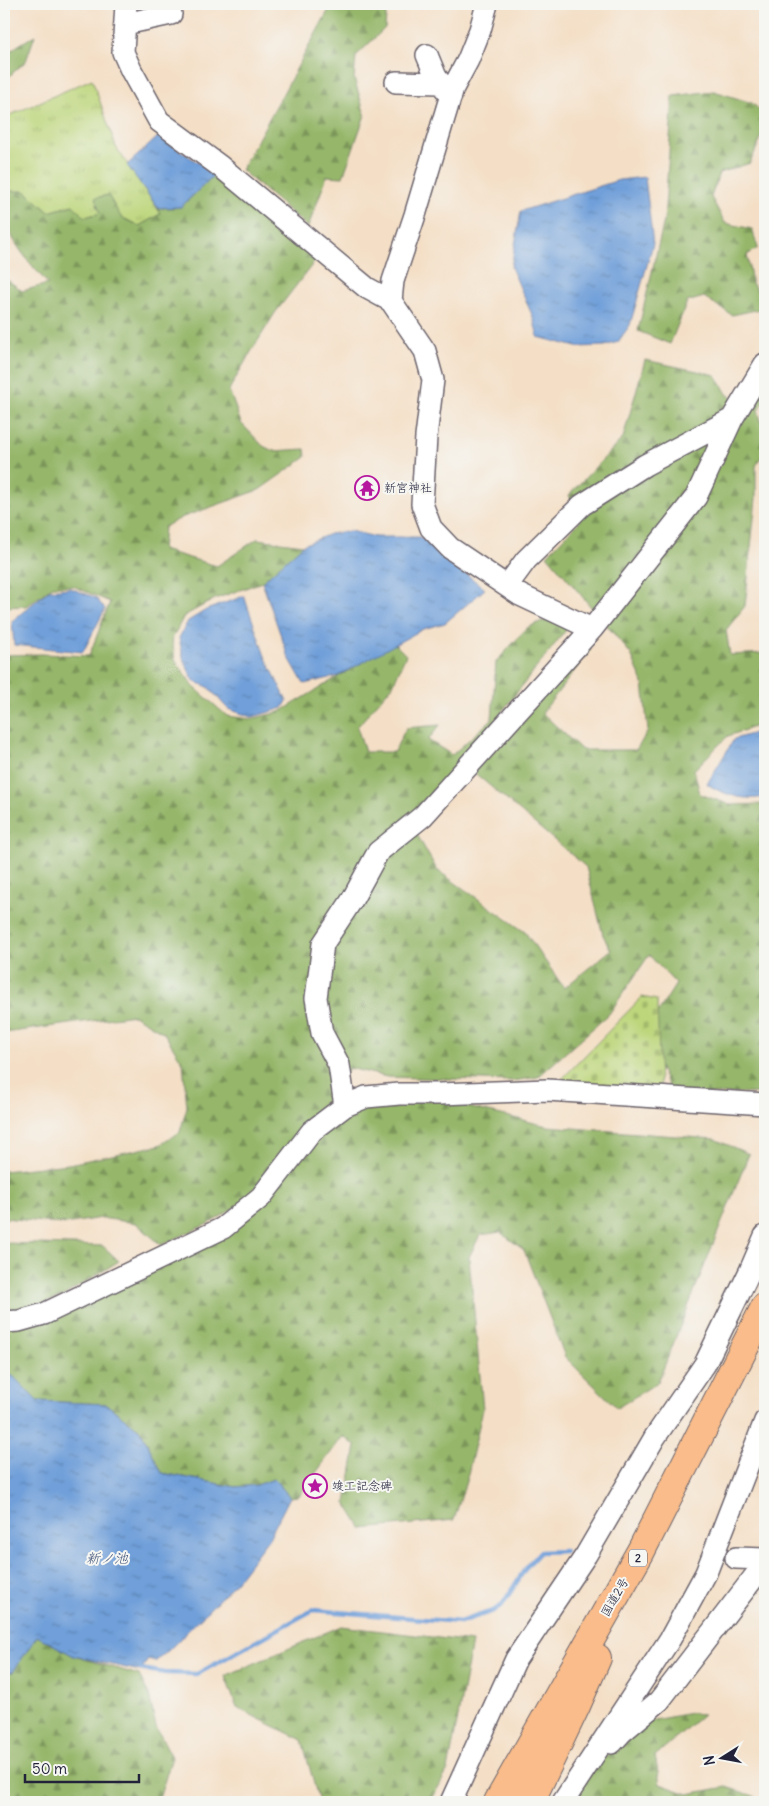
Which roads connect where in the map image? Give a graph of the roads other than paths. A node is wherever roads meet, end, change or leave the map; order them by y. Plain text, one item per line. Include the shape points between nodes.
1 (487, 4) edge
2 (125, 14) edge
3 (171, 14) dead end
4 (427, 55) dead end
5 (396, 82) dead end
6 (446, 89) junction
7 (391, 302) junction
8 (765, 364) edge
9 (732, 419) junction
10 (507, 586) junction
11 (592, 629) junction
12 (765, 1104) edge
13 (345, 1106) junction
14 (765, 1236) edge
15 (765, 1307) edge
16 (4, 1322) edge
17 (765, 1421) edge
18 (642, 1551) junction
19 (736, 1558) dead end
20 (765, 1559) edge
21 (765, 1563) edge
22 (596, 1630) junction
23 (591, 1759) junction
24 (451, 1802) edge
25 (481, 1802) edge
26 (498, 1802) edge
27 (530, 1802) edge
28 (563, 1802) edge

1 - 6 street via 480,30
2 - 3 street
2 - 7 street via 123,52 159,121 221,167 367,288
4 - 6 street via 436,77
5 - 6 street
6 - 7 street via 415,215 393,281
7 - 10 street via 425,351 433,380 422,504 431,528 450,548
8 - 9 street
9 - 10 street via 645,465 582,505 526,560
9 - 11 street via 696,497
10 - 11 street
11 - 13 street via 423,816 378,852 323,944 316,998 322,1033 339,1064
12 - 13 street via 547,1090 399,1094 366,1097
13 - 16 street via 312,1131 262,1197 224,1228 44,1314
14 - 24 street via 705,1364 656,1437 586,1555 516,1659
15 - 18 highway, 国道2号 / 2
17 - 23 street via 706,1573 670,1639
18 - 22 highway, 国道2号 / 2
18 - 27 highway via 576,1706
19 - 20 street
21 - 23 street via 659,1701 622,1732 599,1758
22 - 25 highway
22 - 26 highway, 国道2号 / 2
23 - 28 street

